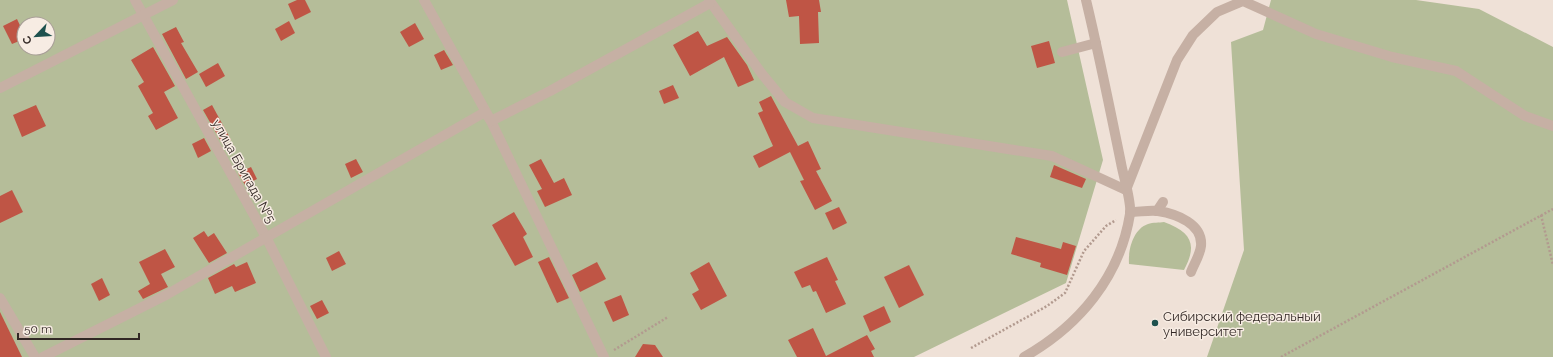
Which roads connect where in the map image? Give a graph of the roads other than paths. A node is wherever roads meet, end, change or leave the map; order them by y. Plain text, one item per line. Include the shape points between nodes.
1 (135, 0) edge
2 (173, 0) edge
3 (424, 0) edge
4 (1086, 0) edge
5 (710, 1) edge
6 (1244, 1) edge
7 (144, 16) junction
8 (1096, 43) junction
9 (1062, 52) dead end
10 (0, 88) edge
11 (485, 112) junction
12 (490, 121) junction
13 (1553, 126) edge
14 (1126, 190) junction
15 (1130, 212) junction
16 (266, 237) junction
17 (1191, 272) dead end
18 (0, 298) edge
19 (1037, 354) edge
20 (606, 356) edge
21 (35, 357) edge
22 (43, 357) edge
23 (326, 357) edge
24 (1024, 357) edge

1 - 7 lane, улица Бригада №5
2 - 7 lane
3 - 11 lane
4 - 8 lane
5 - 12 lane via 550,91
5 - 14 lane via 785,102 812,118 1052,156
6 - 13 lane via 1316,34 1456,71 1525,116
6 - 14 lane via 1217,12 1193,35 1177,60
7 - 10 lane
7 - 16 lane, улица Бригада №5
8 - 9 lane
8 - 14 lane
11 - 12 lane
11 - 16 lane
12 - 20 lane
14 - 15 lane
15 - 17 lane via 1160,206 1170,214 1192,224 1200,234 1201,247
15 - 19 lane via 1113,269 1084,312
16 - 22 lane via 166,295
16 - 23 lane, улица Бригада №5
18 - 21 lane
19 - 24 lane

